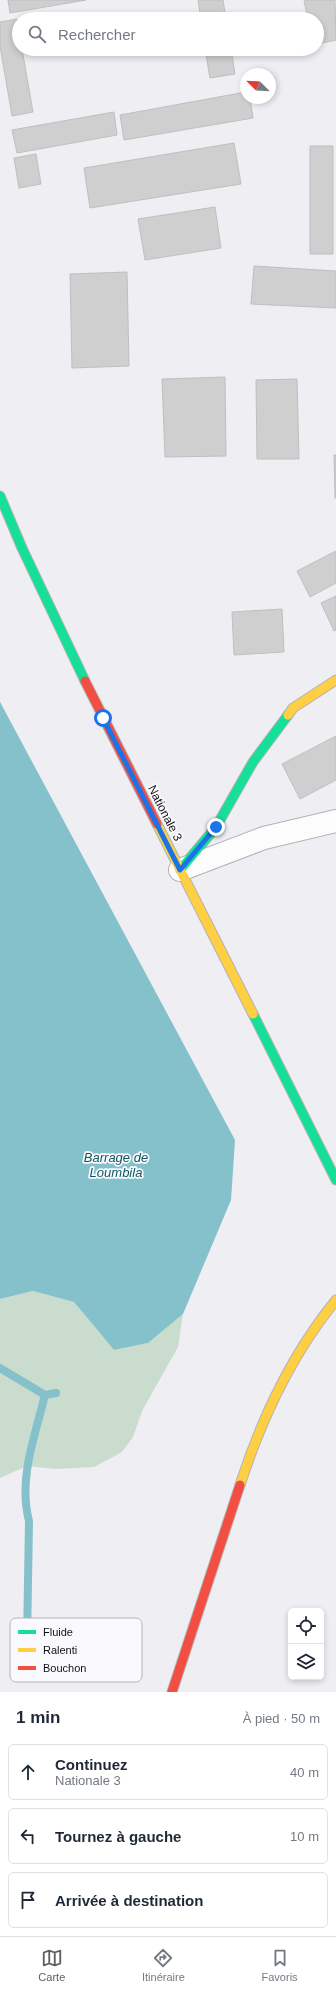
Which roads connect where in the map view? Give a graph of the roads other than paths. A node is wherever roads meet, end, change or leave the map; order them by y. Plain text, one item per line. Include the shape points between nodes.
1 (0, 496) edge
2 (0, 523) edge
3 (22, 548) junction
4 (336, 680) edge
5 (336, 821) edge
6 (180, 870) junction
7 (336, 1180) edge
8 (336, 1300) edge
9 (172, 1692) edge

1 - 3 main road, Nationale 3
2 - 3 main road
3 - 6 main road, Nationale 3 via 103,718
4 - 6 main road via 293,708 253,762 216,827
5 - 6 street via 264,838
6 - 7 main road, Nationale 3
8 - 9 main road via 303,1342 244,1468

